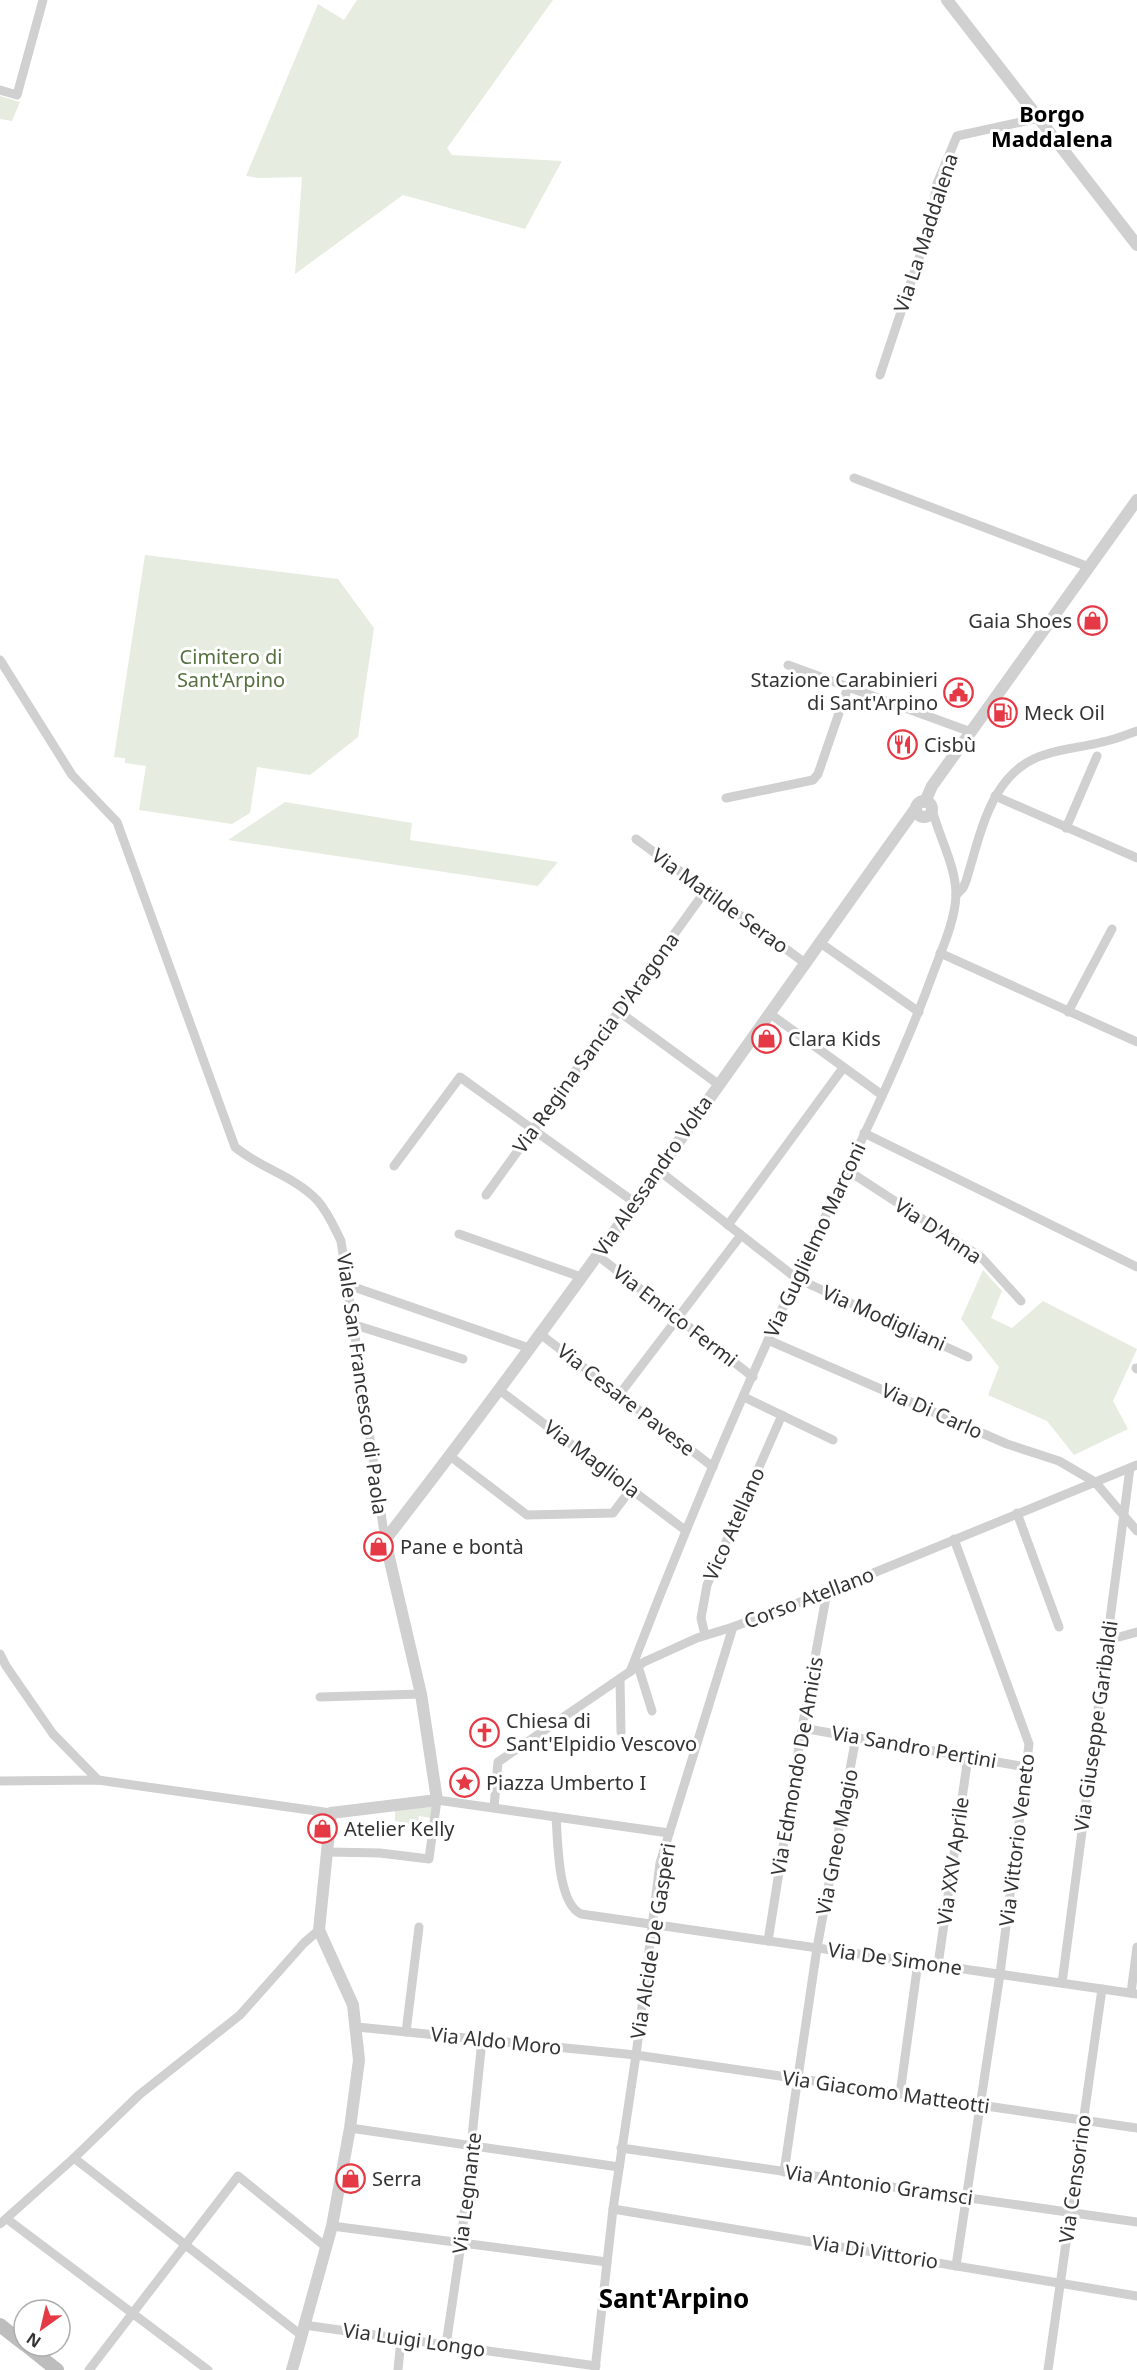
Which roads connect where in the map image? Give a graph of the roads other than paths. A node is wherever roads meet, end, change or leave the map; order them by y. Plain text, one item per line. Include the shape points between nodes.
1 (43, 0) edge
2 (947, 0) edge
3 (0, 90) edge
4 (1039, 118) junction
5 (1137, 245) edge
6 (880, 375) dead end
7 (854, 478) dead end
8 (1137, 500) edge
9 (1089, 567) junction
10 (0, 660) edge
11 (788, 665) dead end
12 (848, 687) junction
13 (1137, 731) edge
14 (971, 732) junction
15 (1097, 756) dead end
16 (995, 796) junction
17 (726, 798) dead end
18 (925, 809) junction
19 (1066, 828) junction
20 (636, 839) dead end
21 (1137, 858) edge
22 (706, 890) junction
23 (956, 895) junction
24 (1112, 929) dead end
25 (819, 942) junction
26 (940, 953) junction
27 (805, 963) junction
28 (618, 1011) junction
29 (919, 1012) junction
30 (1068, 1012) junction
31 (769, 1013) junction
32 (1137, 1042) edge
33 (843, 1068) junction
34 (718, 1083) junction
35 (882, 1095) junction
36 (533, 1130) junction
37 (864, 1133) junction
38 (394, 1166) dead end
39 (657, 1169) junction
40 (847, 1170) junction
41 (486, 1195) dead end
42 (634, 1202) junction
43 (728, 1225) junction
44 (459, 1234) dead end
45 (741, 1235) junction
46 (597, 1255) junction
47 (1137, 1267) edge
48 (581, 1277) junction
49 (796, 1278) junction
50 (348, 1285) junction
51 (1021, 1301) dead end
52 (677, 1317) junction
53 (352, 1324) junction
54 (539, 1333) junction
55 (768, 1340) junction
56 (529, 1348) junction
57 (968, 1357) dead end
58 (463, 1359) dead end
59 (753, 1377) junction
60 (498, 1389) junction
61 (619, 1395) junction
62 (744, 1397) junction
63 (782, 1415) junction
64 (833, 1440) dead end
65 (450, 1456) junction
66 (713, 1467) junction
67 (1133, 1467) edge
68 (1095, 1482) junction
69 (632, 1490) junction
70 (1017, 1514) junction
71 (1124, 1516) junction
72 (685, 1530) junction
73 (1137, 1531) edge
74 (954, 1539) junction
75 (385, 1540) junction
76 (827, 1592) junction
77 (734, 1627) junction
78 (1059, 1627) dead end
79 (1137, 1632) edge
80 (705, 1635) junction
81 (1108, 1640) junction
82 (639, 1648) junction
83 (0, 1654) edge
84 (659, 1655) junction
85 (634, 1669) junction
86 (620, 1679) junction
87 (421, 1694) junction
88 (320, 1697) dead end
89 (652, 1711) dead end
90 (802, 1728) junction
91 (621, 1732) dead end
92 (856, 1737) junction
93 (968, 1757) junction
94 (1026, 1767) junction
95 (98, 1780) junction
96 (0, 1782) edge
97 (437, 1800) junction
98 (494, 1807) junction
99 (331, 1813) junction
100 (556, 1817) junction
101 (669, 1833) junction
102 (328, 1852) junction
103 (652, 1924) junction
104 (419, 1927) dead end
105 (319, 1930) junction
106 (768, 1941) junction
107 (1137, 1947) edge
108 (817, 1948) junction
109 (918, 1962) junction
110 (938, 1965) junction
111 (1000, 1974) junction
112 (1062, 1983) junction
113 (1102, 1989) junction
114 (1134, 1994) edge
115 (357, 2027) junction
116 (405, 2032) junction
117 (482, 2040) junction
118 (636, 2055) junction
119 (797, 2080) junction
120 (900, 2094) junction
121 (980, 2106) junction
122 (1083, 2120) junction
123 (350, 2128) junction
124 (1137, 2128) edge
125 (473, 2146) junction
126 (621, 2148) junction
127 (74, 2158) junction
128 (619, 2167) junction
129 (784, 2172) junction
130 (966, 2198) junction
131 (613, 2209) junction
132 (1070, 2212) junction
133 (4, 2221) edge
134 (1137, 2222) edge
135 (332, 2226) junction
136 (185, 2244) junction
137 (461, 2244) junction
138 (326, 2247) junction
139 (607, 2262) junction
140 (956, 2266) junction
141 (1060, 2283) junction
142 (1137, 2296) edge
143 (132, 2313) junction
144 (0, 2325) edge
145 (303, 2330) junction
146 (12, 2335) edge
147 (401, 2339) junction
148 (447, 2345) junction
149 (40, 2358) edge
150 (595, 2368) edge
151 (52, 2369) edge
152 (89, 2370) edge
153 (208, 2370) edge
154 (291, 2370) edge
155 (398, 2370) edge
156 (1048, 2370) edge

1 - 3 street via 17,95
2 - 4 street
4 - 5 street
4 - 6 street, Via La Maddalena via 957,136 936,186 933,216
7 - 9 street
8 - 9 street, Via Alessandro Volta
9 - 14 street, Via Alessandro Volta
10 - 50 street, Viale San Francesco di Paola via 72,775 117,822 235,1147 317,1200 341,1240
11 - 12 street
12 - 14 street
12 - 17 street via 813,780
13 - 16 street via 1039,757 1006,780
14 - 18 street, Via Alessandro Volta via 932,786
15 - 19 street
16 - 19 street
16 - 23 street via 963,888
18 - 23 street, Via Guglielmo Marconi via 936,827
18 - 25 street, Via Alessandro Volta
19 - 21 street
20 - 22 street, Via Matilde Serao
22 - 27 street, Via Matilde Serao
22 - 28 street, Via Regina Sancia D'Aragona
23 - 26 street, Via Guglielmo Marconi
24 - 30 street
25 - 27 street, Via Alessandro Volta
25 - 29 street
26 - 29 street, Via Guglielmo Marconi
26 - 30 street
27 - 31 street, Via Alessandro Volta
28 - 34 street
28 - 36 street, Via Regina Sancia D'Aragona
29 - 35 street, Via Guglielmo Marconi
30 - 32 street
31 - 33 street
31 - 34 street, Via Alessandro Volta
33 - 35 street
33 - 43 street
34 - 39 street, Via Alessandro Volta
35 - 37 street, Via Guglielmo Marconi
36 - 38 street via 460,1077
36 - 41 street, Via Regina Sancia D'Aragona
36 - 42 street
37 - 40 street, Via Guglielmo Marconi
37 - 47 street
39 - 42 street, Via Alessandro Volta
39 - 43 street, Via Modigliani
40 - 49 street, Via Guglielmo Marconi
40 - 51 street, Via D'Anna via 981,1257
42 - 46 street, Via Alessandro Volta
43 - 45 street, Via Modigliani
44 - 48 street
45 - 49 street, Via Modigliani
45 - 52 street
46 - 48 street, Via Alessandro Volta
46 - 52 street, Via Enrico Fermi
48 - 54 street, Via Alessandro Volta
49 - 55 street, Via Guglielmo Marconi
49 - 57 street, Via Modigliani
50 - 53 street, Viale San Francesco di Paola
50 - 56 street
52 - 59 street, Via Enrico Fermi
52 - 61 street
53 - 58 street
53 - 75 street, Viale San Francesco di Paola
54 - 56 street, Via Alessandro Volta
54 - 61 street, Via Cesare Pavese
55 - 59 street, Via Guglielmo Marconi
55 - 68 street, Via Di Carlo via 1007,1444 1059,1461
56 - 60 street, Via Alessandro Volta
59 - 62 street, Via Guglielmo Marconi
60 - 65 street, Via Alessandro Volta
60 - 69 street, Via Magliola
61 - 66 street, Via Cesare Pavese
62 - 63 street
62 - 66 street, Via Guglielmo Marconi
63 - 64 street
63 - 80 street, Vico Atellano via 707,1585 700,1618
65 - 69 street via 527,1515 613,1513
65 - 75 street, Via Alessandro Volta
66 - 72 street, Via Guglielmo Marconi
67 - 68 street, Corso Atellano
67 - 71 street, Via Giuseppe Garibaldi
68 - 70 street, Corso Atellano
68 - 71 street, Via Di Carlo
69 - 72 street, Via Magliola
70 - 74 street, Corso Atellano
70 - 78 street
71 - 73 street, Via Di Carlo
71 - 81 street, Via Giuseppe Garibaldi
72 - 82 street, Via Guglielmo Marconi
74 - 76 street, Corso Atellano
74 - 94 street, Via Vittorio Veneto via 1029,1744
75 - 87 street, Viale San Francesco di Paola
76 - 77 street, Corso Atellano
76 - 90 street, Via Edmondo De Amicis
77 - 80 street, Corso Atellano
77 - 101 street, Via Alcide De Gasperi
79 - 81 street
80 - 84 street, Corso Atellano
81 - 112 street, Via Giuseppe Garibaldi
82 - 84 street
82 - 85 street, Via Guglielmo Marconi
83 - 95 street via 53,1734
84 - 85 street, Corso Atellano
85 - 86 street, Corso Atellano
85 - 89 street
86 - 91 street
86 - 98 street, Corso Atellano via 498,1762
87 - 88 street
87 - 97 street, Viale San Francesco di Paola
90 - 92 street, Via Sandro Pertini
90 - 106 street, Via Edmondo De Amicis
92 - 93 street, Via Sandro Pertini
92 - 108 street, Via Gneo Magio
93 - 94 street, Via Sandro Pertini
93 - 110 street, Via XXV Aprile
94 - 111 street, Via Vittorio Veneto
95 - 96 street
95 - 99 street
97 - 98 street
97 - 99 street
97 - 102 street via 429,1859
98 - 100 street
99 - 102 street
100 - 101 street
100 - 103 street, Via De Simone via 563,1886 576,1912
101 - 103 street, Via Alcide De Gasperi via 660,1863
102 - 105 street
103 - 106 street, Via De Simone
103 - 118 street, Via Alcide De Gasperi
104 - 116 street
105 - 115 street via 353,2005
105 - 127 street via 240,2015 139,2095
106 - 108 street, Via De Simone
107 - 114 street
108 - 109 street, Via De Simone
108 - 119 street, Via Gneo Magio
109 - 110 street, Via De Simone
109 - 120 street
110 - 111 street, Via De Simone
111 - 112 street, Via De Simone
111 - 121 street, Via Vittorio Veneto
112 - 113 street, Via De Simone
113 - 114 street, Via De Simone
113 - 122 street, Via Censorino
115 - 116 street, Via Aldo Moro
115 - 123 street via 359,2060
116 - 117 street, Via Aldo Moro
117 - 118 street, Via Aldo Moro
117 - 125 street, Via Legnante
118 - 119 street, Via Giacomo Matteotti
118 - 126 street, Via Alcide De Gasperi
119 - 120 street, Via Giacomo Matteotti
119 - 129 street, Via Gneo Magio
120 - 121 street, Via Giacomo Matteotti
121 - 122 street, Via Giacomo Matteotti
121 - 130 street, Via Vittorio Veneto
122 - 124 street, Via Giacomo Matteotti
122 - 132 street, Via Censorino
123 - 125 street
123 - 135 street
125 - 128 street
125 - 137 street, Via Legnante
126 - 128 street, Via Alcide De Gasperi
126 - 129 street, Via Antonio Gramsci
127 - 133 street
127 - 136 street
128 - 131 street, Via Alcide De Gasperi
129 - 130 street, Via Antonio Gramsci
130 - 132 street, Via Antonio Gramsci
130 - 140 street, Via Vittorio Veneto
131 - 139 street, Via Alcide De Gasperi
131 - 140 street, Via Di Vittorio
132 - 134 street, Via Antonio Gramsci
132 - 141 street, Via Censorino
133 - 143 street
135 - 137 street
135 - 138 street
136 - 138 street via 238,2176
136 - 143 street
136 - 145 street
137 - 139 street
137 - 148 street, Via Legnante
138 - 145 street
139 - 150 street, Via Alcide De Gasperi
140 - 141 street, Via Di Vittorio
141 - 142 street, Via Di Vittorio
141 - 156 street, Via Censorino
143 - 152 street
143 - 153 street
144 - 146 main road
145 - 147 street, Via Luigi Longo
145 - 154 street
147 - 148 street, Via Luigi Longo
147 - 155 street
148 - 150 street, Via Luigi Longo
149 - 151 main road

